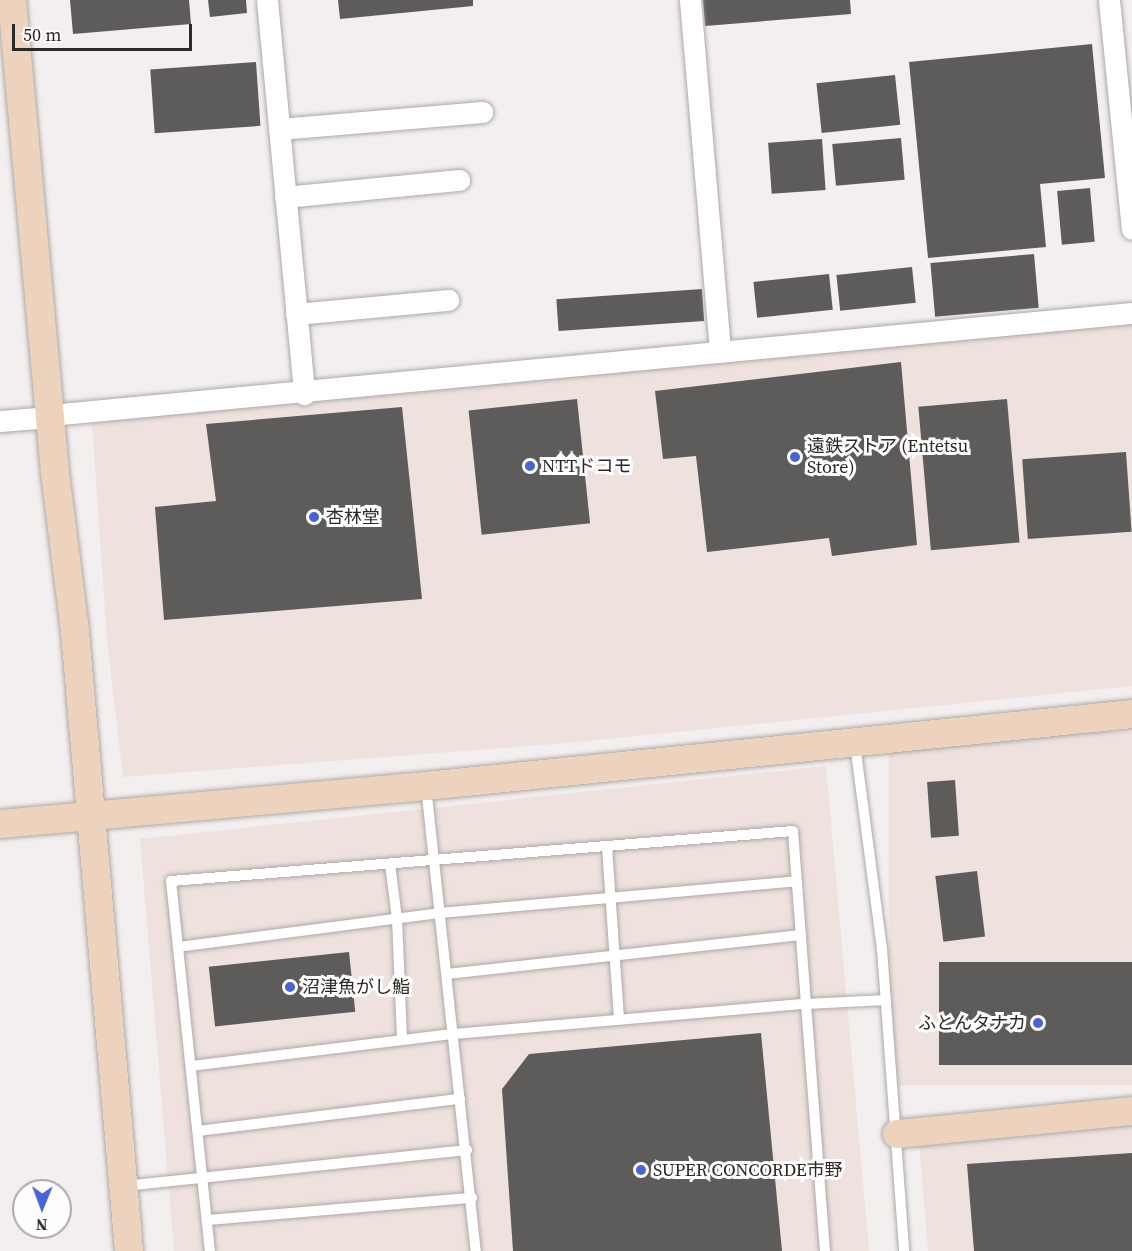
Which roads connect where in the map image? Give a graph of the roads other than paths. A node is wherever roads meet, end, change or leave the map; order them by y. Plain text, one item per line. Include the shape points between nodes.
1 (12, 0) edge
2 (267, 0) edge
3 (690, 0) edge
4 (1109, 0) edge
5 (482, 112) dead end
6 (279, 129) junction
7 (459, 180) dead end
8 (285, 197) junction
9 (1132, 229) edge
10 (448, 300) dead end
11 (296, 314) junction
12 (1132, 314) edge
13 (720, 352) junction
14 (304, 394) junction
15 (61, 414) junction
16 (0, 422) edge
17 (1132, 714) edge
18 (855, 744) junction
19 (426, 786) junction
20 (91, 816) junction
21 (0, 824) edge
22 (607, 847) junction
23 (434, 861) junction
24 (390, 864) junction
25 (797, 881) junction
26 (610, 898) junction
27 (440, 913) junction
28 (397, 919) junction
29 (801, 935) junction
30 (178, 947) junction
31 (616, 955) junction
32 (447, 974) junction
33 (886, 1000) junction
34 (806, 1004) junction
35 (619, 1020) junction
36 (453, 1034) junction
37 (402, 1039) junction
38 (191, 1066) junction
39 (460, 1099) junction
40 (1132, 1112) edge
41 (198, 1131) junction
42 (897, 1134) junction
43 (467, 1150) junction
44 (203, 1179) junction
45 (123, 1186) junction
46 (472, 1198) junction
47 (208, 1220) junction
48 (129, 1251) edge
49 (210, 1251) edge
50 (476, 1251) edge
51 (825, 1251) edge
52 (904, 1251) edge

1 - 15 street
2 - 6 street
3 - 13 street
4 - 9 street
5 - 6 street
6 - 8 street
7 - 8 street
8 - 11 street
10 - 11 street
11 - 14 street
12 - 13 street
13 - 14 street
14 - 15 street
15 - 16 street
15 - 20 street
17 - 18 street
18 - 19 street
18 - 33 lane
19 - 20 street
19 - 23 lane
20 - 21 street
20 - 45 street
22 - 23 lane
22 - 25 lane via 793,831
22 - 26 lane
23 - 24 lane
23 - 27 lane
24 - 28 lane
24 - 30 lane via 171,881
25 - 26 lane
25 - 29 lane
26 - 27 lane
26 - 31 lane
27 - 28 lane
27 - 32 lane
28 - 30 lane
28 - 37 lane
29 - 31 lane
29 - 34 lane
30 - 38 lane
31 - 32 lane
31 - 35 lane
32 - 36 lane
33 - 34 lane
33 - 42 lane
34 - 35 lane
34 - 51 lane
35 - 36 lane
36 - 37 lane
36 - 39 lane
37 - 38 lane
38 - 41 lane
39 - 41 lane
39 - 43 lane
40 - 42 street
41 - 44 lane
42 - 52 lane
43 - 44 lane
43 - 46 lane
44 - 45 lane
44 - 47 lane
45 - 48 street
46 - 47 lane
46 - 50 lane
47 - 49 lane

